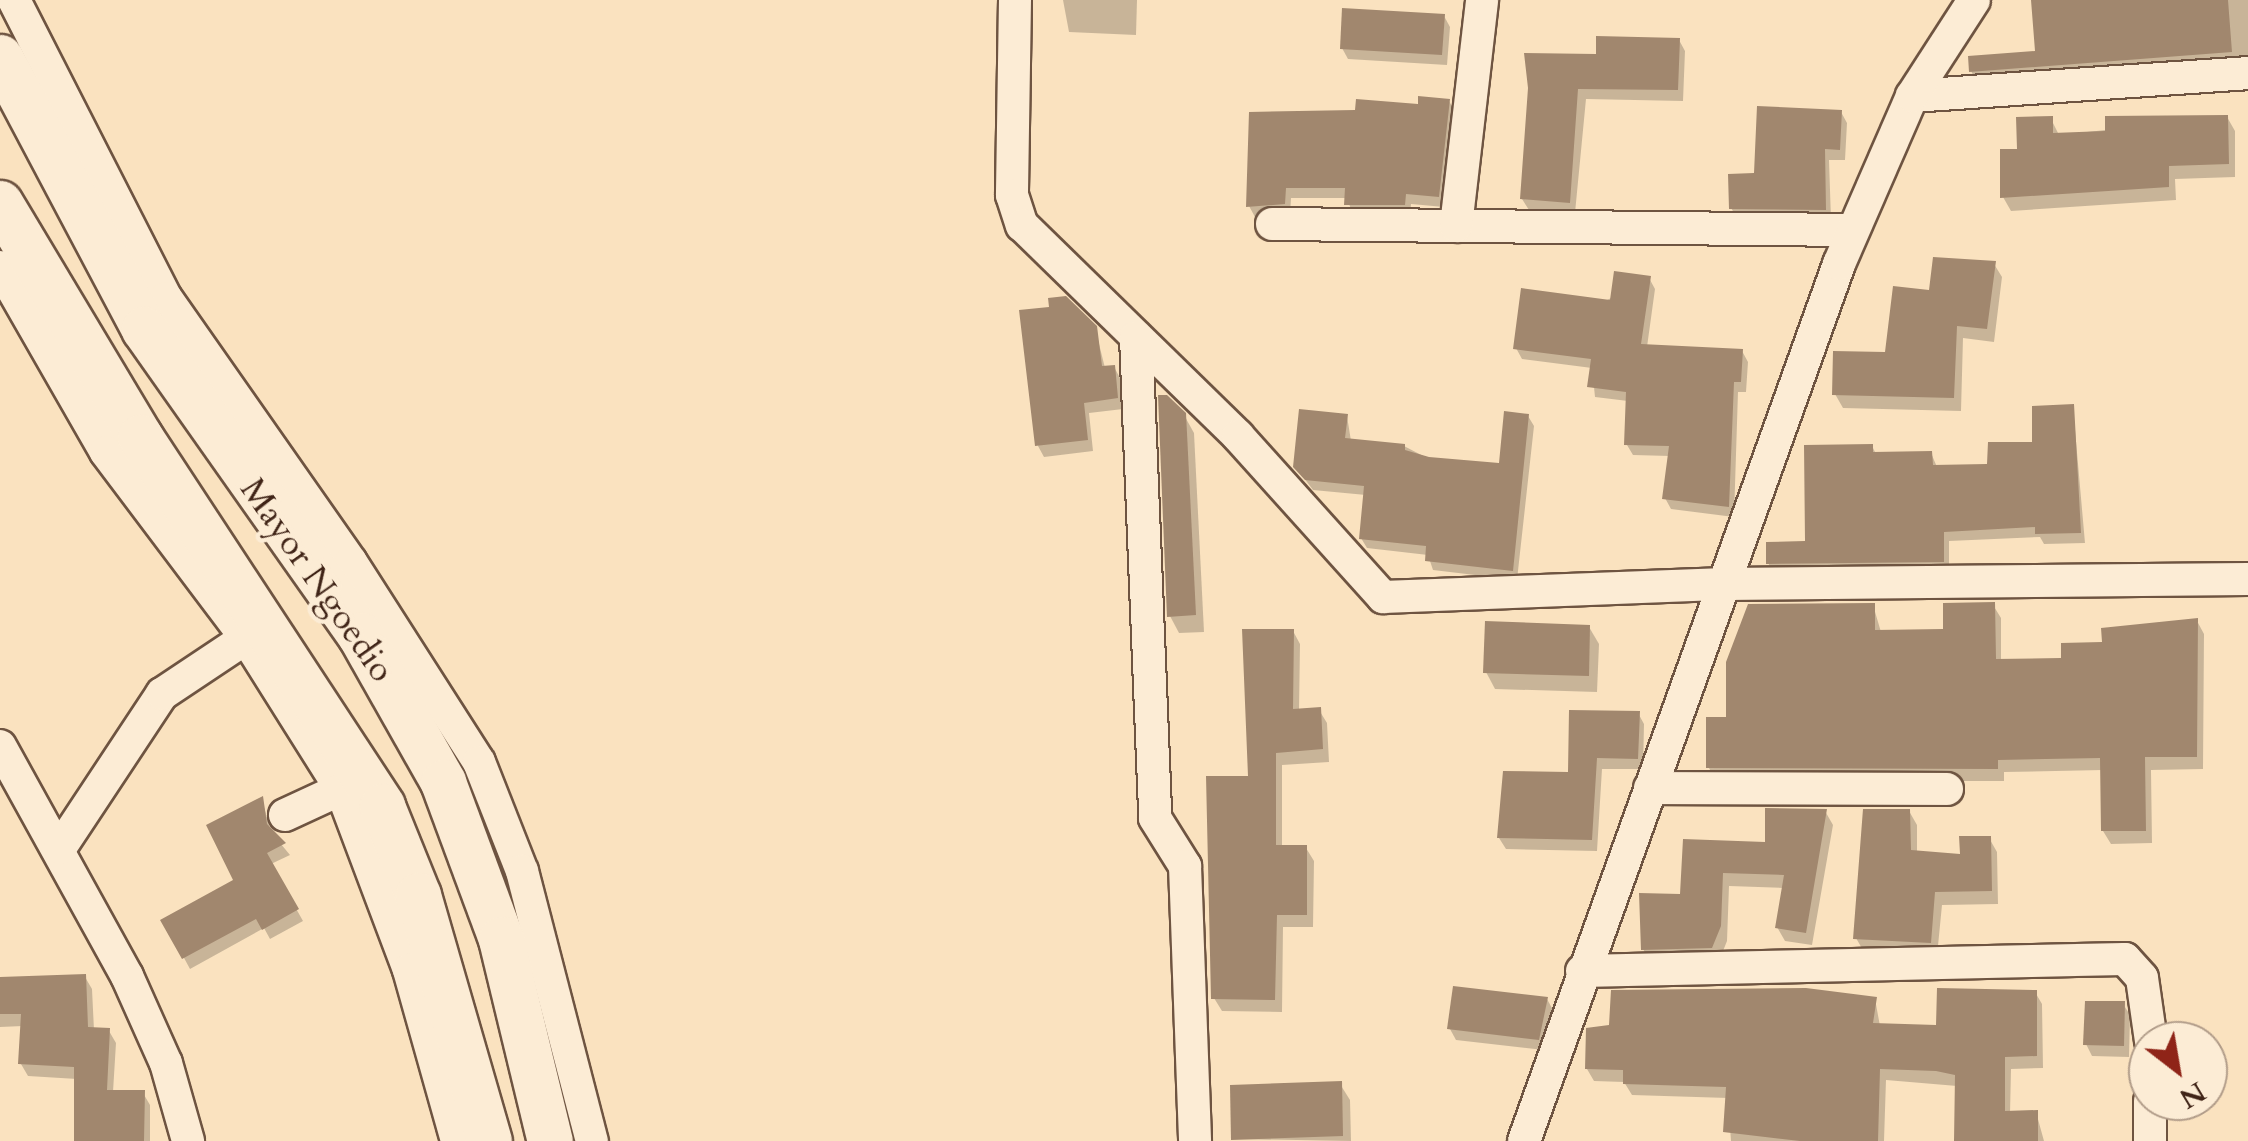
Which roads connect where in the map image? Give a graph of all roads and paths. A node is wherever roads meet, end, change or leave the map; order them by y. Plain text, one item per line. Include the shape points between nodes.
1 (14, 0) edge
2 (1015, 0) edge
3 (1482, 0) edge
4 (1974, 0) edge
5 (0, 57) edge
6 (2248, 73) edge
7 (1912, 96) junction
8 (0, 203) edge
9 (1272, 224) dead end
10 (1456, 226) junction
11 (1852, 230) junction
12 (0, 267) edge
13 (1136, 337) junction
14 (2248, 578) edge
15 (1725, 584) junction
16 (240, 641) junction
17 (0, 746) edge
18 (442, 782) junction
19 (1650, 788) junction
20 (1948, 789) dead end
21 (382, 806) junction
22 (60, 848) junction
23 (1582, 971) junction
24 (2148, 1021) edge
25 (188, 1141) edge
26 (457, 1141) edge
27 (489, 1141) edge
28 (550, 1141) edge
29 (592, 1141) edge
30 (1195, 1141) edge
31 (1524, 1141) edge

1 - 29 street via 166,298 351,562 479,762 522,871
2 - 13 street via 1014,210 1036,242
3 - 10 street
4 - 7 street
5 - 18 street, Mayor Ngoedio via 144,329 360,636
6 - 7 street
7 - 11 street
8 - 21 street, Mayor Ngoedio via 130,421
9 - 10 street
10 - 11 street
11 - 15 street
12 - 16 street via 106,452
13 - 15 street via 1238,436 1383,596
13 - 30 street via 1155,818 1185,866
14 - 15 street
15 - 19 street
16 - 22 street via 183,676 142,720
16 - 26 street via 312,802 409,970
17 - 22 street
18 - 21 street
18 - 28 street, Mayor Ngoedio via 500,939
19 - 20 street
19 - 23 street
21 - 27 street, Mayor Ngoedio via 418,894
22 - 25 street via 147,1018
23 - 24 street via 2125,960 2142,978
23 - 31 street

